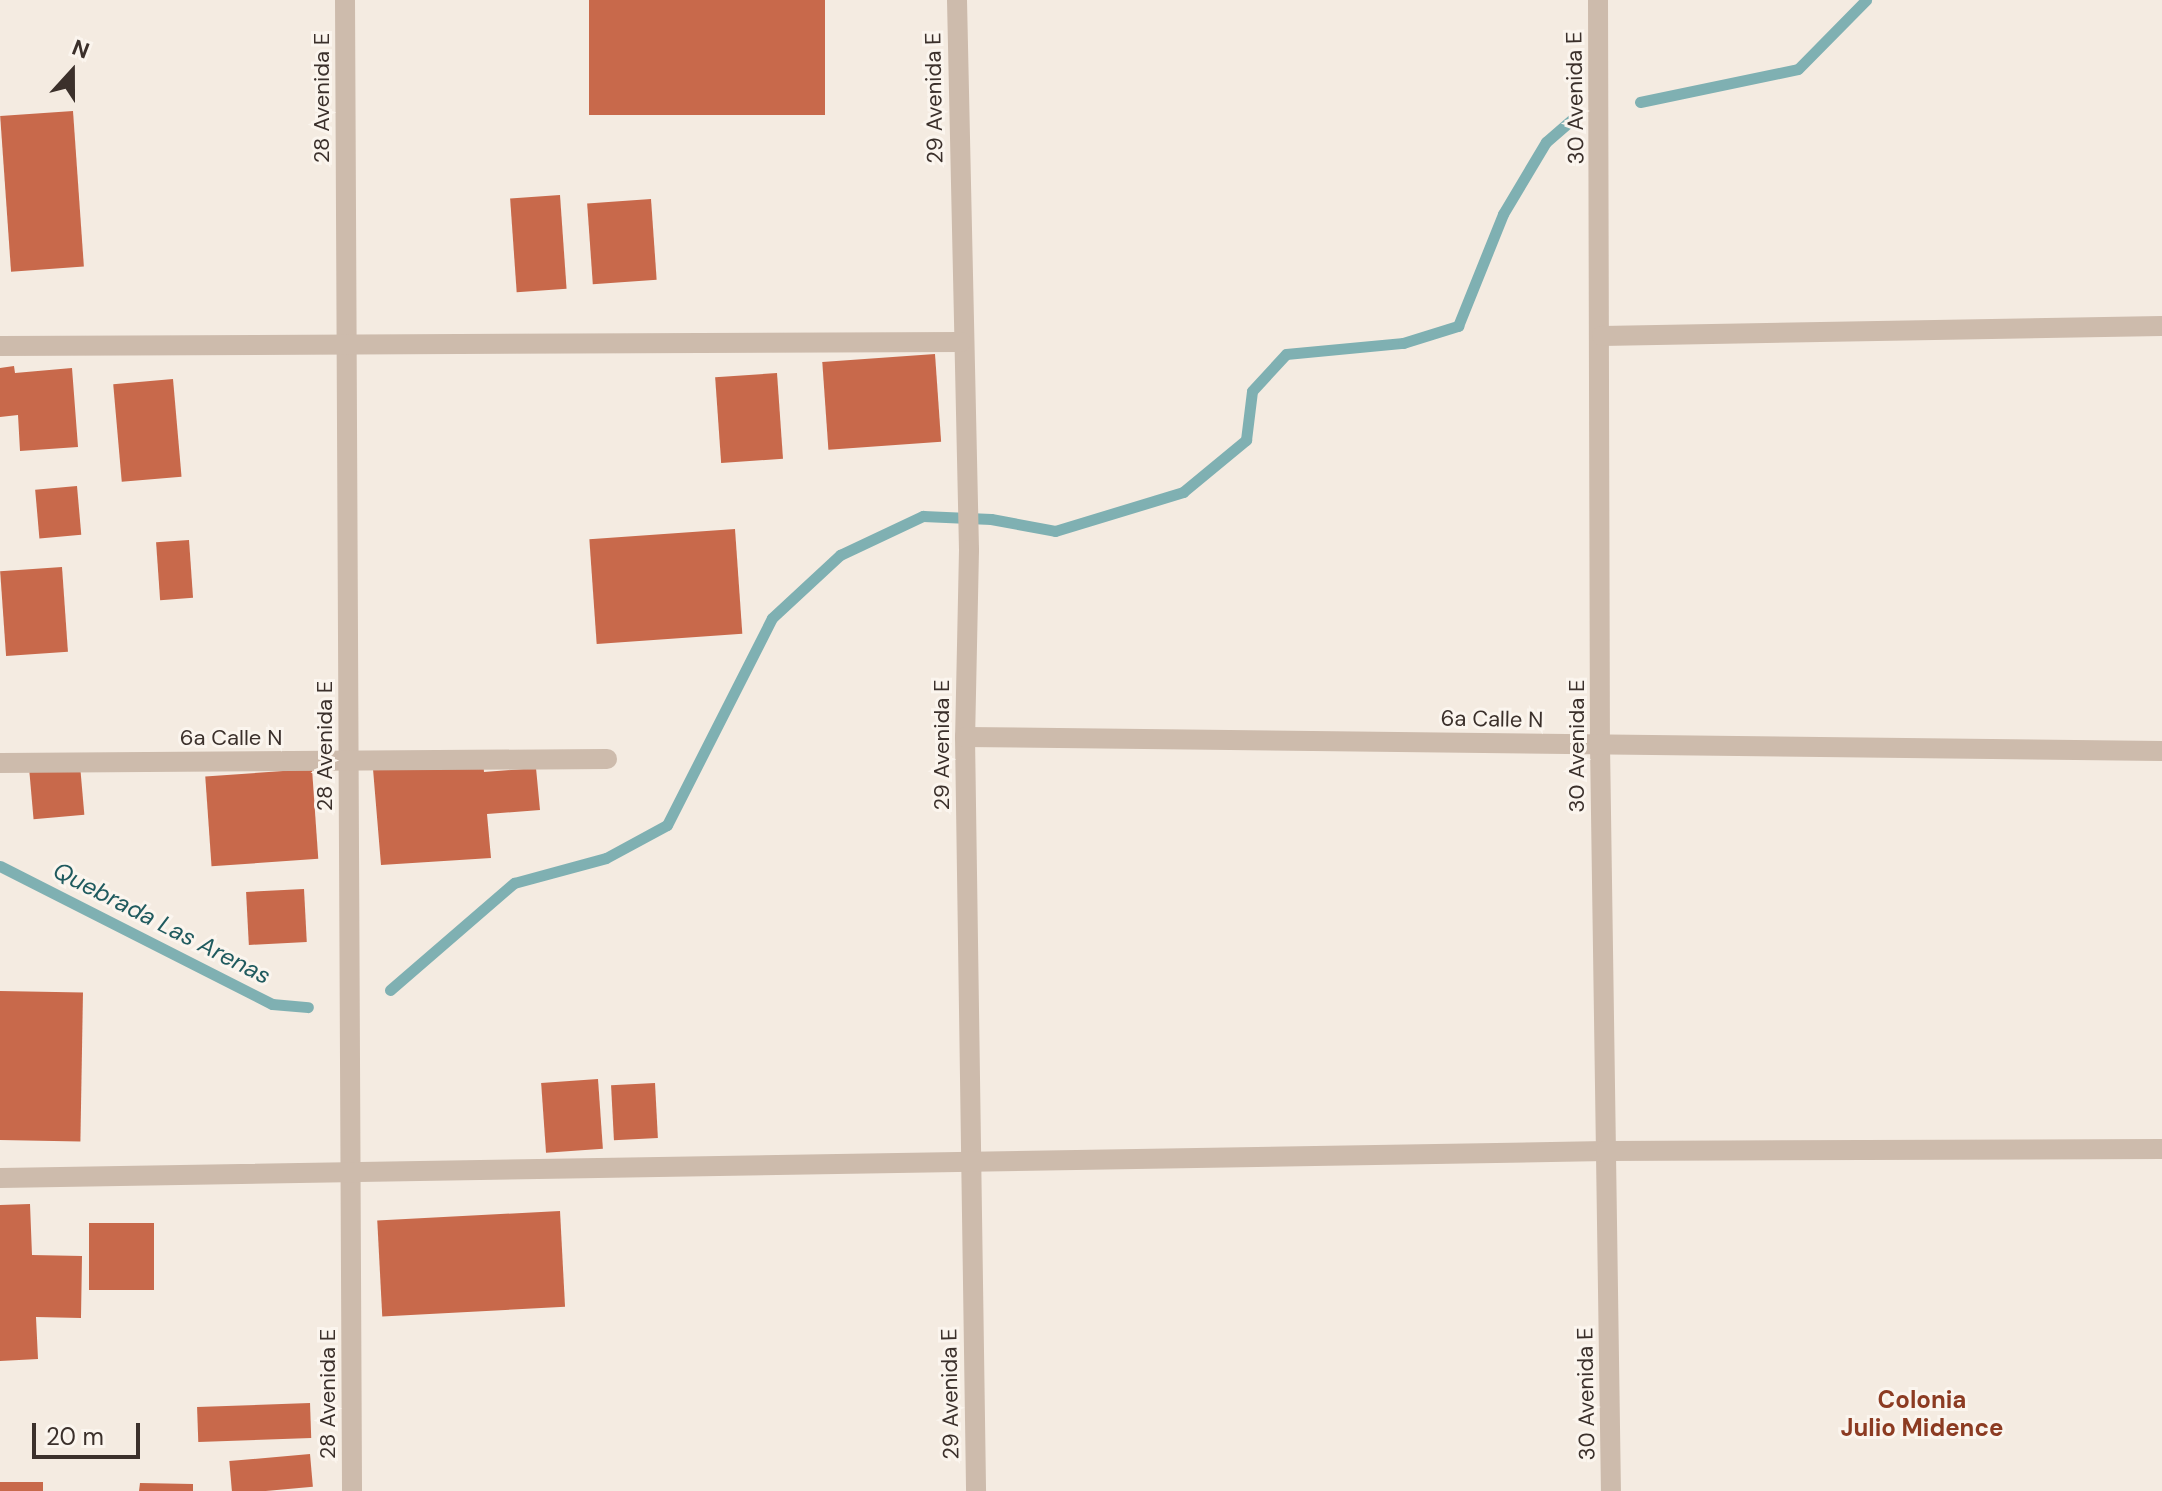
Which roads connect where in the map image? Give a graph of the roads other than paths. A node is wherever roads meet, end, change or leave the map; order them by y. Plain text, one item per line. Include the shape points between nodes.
1 (345, 0) edge
2 (957, 0) edge
3 (1598, 0) edge
4 (2162, 326) edge
5 (1602, 336) junction
6 (961, 342) junction
7 (0, 346) edge
8 (347, 346) junction
9 (965, 737) junction
10 (1600, 745) junction
11 (2162, 751) edge
12 (607, 759) dead end
13 (349, 761) junction
14 (0, 763) edge
15 (2162, 1149) edge
16 (1606, 1151) junction
17 (971, 1161) junction
18 (351, 1172) junction
19 (0, 1178) edge
20 (352, 1491) edge
21 (976, 1491) edge
22 (1611, 1491) edge

1 - 8 street, 28 Avenida E
2 - 6 street, 29 Avenida E
3 - 5 street, 30 Avenida E
4 - 5 street
5 - 10 street, 30 Avenida E
6 - 8 street
6 - 9 street, 29 Avenida E via 969,550
7 - 8 street
8 - 13 street, 28 Avenida E
9 - 10 street, 6a Calle N
9 - 17 street, 29 Avenida E
10 - 11 street, 6a Calle N
10 - 16 street, 30 Avenida E
12 - 13 street, 6a Calle N
13 - 14 street, 6a Calle N
13 - 18 street, 28 Avenida E
15 - 16 street
16 - 17 street
16 - 22 street, 30 Avenida E
17 - 18 street
17 - 21 street, 29 Avenida E
18 - 19 street
18 - 20 street, 28 Avenida E

